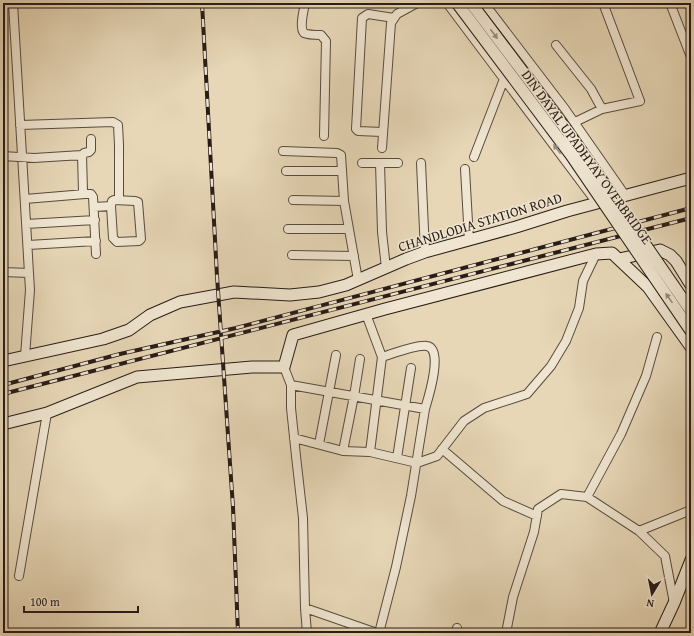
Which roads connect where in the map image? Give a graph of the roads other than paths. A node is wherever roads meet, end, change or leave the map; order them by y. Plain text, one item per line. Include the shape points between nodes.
1 (13, 3) edge
2 (305, 3) edge
3 (417, 3) edge
4 (447, 3) edge
5 (457, 3) edge
6 (471, 3) edge
7 (484, 3) edge
8 (603, 3) edge
9 (670, 3) edge
10 (394, 18) junction
11 (556, 45) dead end
12 (691, 58) edge
13 (530, 62) junction
14 (504, 79) junction
15 (602, 109) junction
16 (575, 122) junction
17 (20, 125) junction
18 (382, 132) junction
19 (324, 136) dead end
20 (91, 139) dead end
21 (382, 148) dead end
22 (283, 152) dead end
23 (82, 155) junction
24 (3, 156) edge
25 (474, 157) dead end
26 (22, 158) junction
27 (398, 162) dead end
28 (362, 163) dead end
29 (380, 163) junction
30 (421, 163) dead end
31 (465, 170) dead end
32 (286, 171) dead end
33 (342, 171) junction
34 (691, 178) edge
35 (85, 194) junction
36 (625, 196) junction
37 (119, 197) dead end
38 (25, 199) junction
39 (292, 200) dead end
40 (344, 200) junction
41 (597, 203) junction
42 (112, 206) junction
43 (94, 207) junction
44 (95, 220) junction
45 (26, 224) junction
46 (288, 229) dead end
47 (349, 229) junction
48 (469, 240) junction
49 (96, 241) junction
50 (28, 245) junction
51 (425, 252) junction
52 (96, 254) dead end
53 (596, 254) junction
54 (292, 256) dead end
55 (354, 256) junction
56 (618, 259) junction
57 (386, 268) junction
58 (3, 272) edge
59 (30, 273) junction
60 (689, 279) edge
61 (358, 280) junction
62 (691, 311) edge
63 (366, 314) junction
64 (691, 331) edge
65 (657, 337) dead end
66 (691, 347) edge
67 (336, 355) dead end
68 (25, 356) junction
69 (382, 357) junction
70 (360, 359) dead end
71 (3, 361) edge
72 (284, 367) junction
73 (411, 368) dead end
74 (291, 385) junction
75 (328, 392) junction
76 (354, 396) junction
77 (376, 400) junction
78 (406, 406) junction
79 (425, 409) junction
80 (47, 413) junction
81 (3, 424) edge
82 (294, 438) junction
83 (318, 444) junction
84 (442, 448) junction
85 (343, 451) junction
86 (370, 452) junction
87 (397, 458) junction
88 (417, 462) junction
89 (587, 497) junction
90 (691, 510) edge
91 (537, 516) junction
92 (639, 531) junction
93 (691, 560) edge
94 (18, 576) dead end
95 (674, 603) junction
96 (305, 608) junction
97 (307, 633) edge
98 (378, 633) edge
99 (506, 633) edge
100 (660, 633) edge

1 - 17 street
2 - 19 street via 303,31 306,34 321,35 326,41
3 - 10 street
4 - 14 street
64 -> 5 street, DIN DAYAL UPADHYAY OVERBRIDGE, bridge via 571,155
6 -> 62 street, DIN DAYAL UPADHYAY OVERBRIDGE, bridge via 565,128
7 - 13 street
8 - 15 street via 640,101
9 - 12 street
10 - 18 street via 391,23
10 - 18 street via 368,14 362,18 356,129
11 - 15 street via 591,89
13 - 14 street
13 - 16 street
14 - 25 street
41 -> 14 street
15 - 16 street
16 - 36 street
17 - 26 street
17 - 37 street via 113,122 118,125
18 - 21 street
20 - 23 street via 91,150
22 - 33 street via 337,153 342,157
23 - 26 street
23 - 35 street
24 - 26 street
26 - 38 street
27 - 29 street
28 - 29 street
29 - 57 street
30 - 51 street
31 - 48 street
32 - 33 street
33 - 40 street
34 - 36 street, CHANDLODIA STATION ROAD
35 - 38 street
35 - 43 street via 92,194
36 - 41 street, CHANDLODIA STATION ROAD
38 - 45 street
39 - 40 street
40 - 47 street
41 - 48 street, CHANDLODIA STATION ROAD
42 - 42 street via 114,200 138,202 141,239 139,241 118,242 113,238
42 - 43 street
43 - 44 street
44 - 45 street
44 - 49 street
45 - 50 street
46 - 47 street
47 - 55 street
48 - 51 street, CHANDLODIA STATION ROAD
49 - 50 street
49 - 52 street
50 - 59 street
51 - 57 street, CHANDLODIA STATION ROAD
53 - 56 street via 612,253
53 - 63 street
53 - 84 street via 583,281 579,308 566,341 550,366 527,394 484,408 464,420
54 - 55 street
55 - 61 street
56 - 60 street via 660,250 670,255
56 - 66 street via 648,287
57 - 61 street, CHANDLODIA STATION ROAD
58 - 59 street
59 - 68 street
61 - 68 street, CHANDLODIA STATION ROAD via 320,292 290,295 234,292 180,302 150,315 130,330 103,339
63 - 69 street
63 - 72 street via 293,335
65 - 89 street via 646,376 621,434
67 - 75 street
68 - 71 street, CHANDLODIA STATION ROAD
69 - 77 street
69 - 79 street via 420,346 431,348 434,379
70 - 76 street
72 - 74 street
72 - 80 street via 252,367 137,378
73 - 78 street
74 - 75 street
74 - 82 street
75 - 76 street
75 - 83 street
76 - 77 street
76 - 85 street
77 - 78 street
77 - 86 street
78 - 79 street
78 - 87 street
79 - 88 street
80 - 81 street
80 - 94 street
82 - 83 street
82 - 96 street via 303,518
83 - 85 street
84 - 88 street via 437,456
84 - 91 street via 503,501
85 - 86 street
86 - 87 street
87 - 88 street
88 - 98 street via 396,567
89 - 91 street via 561,494 538,510
89 - 92 street
90 - 92 street
91 - 99 street
92 - 95 street via 665,556
93 - 95 street
95 - 100 street
96 - 97 street
96 - 98 street

